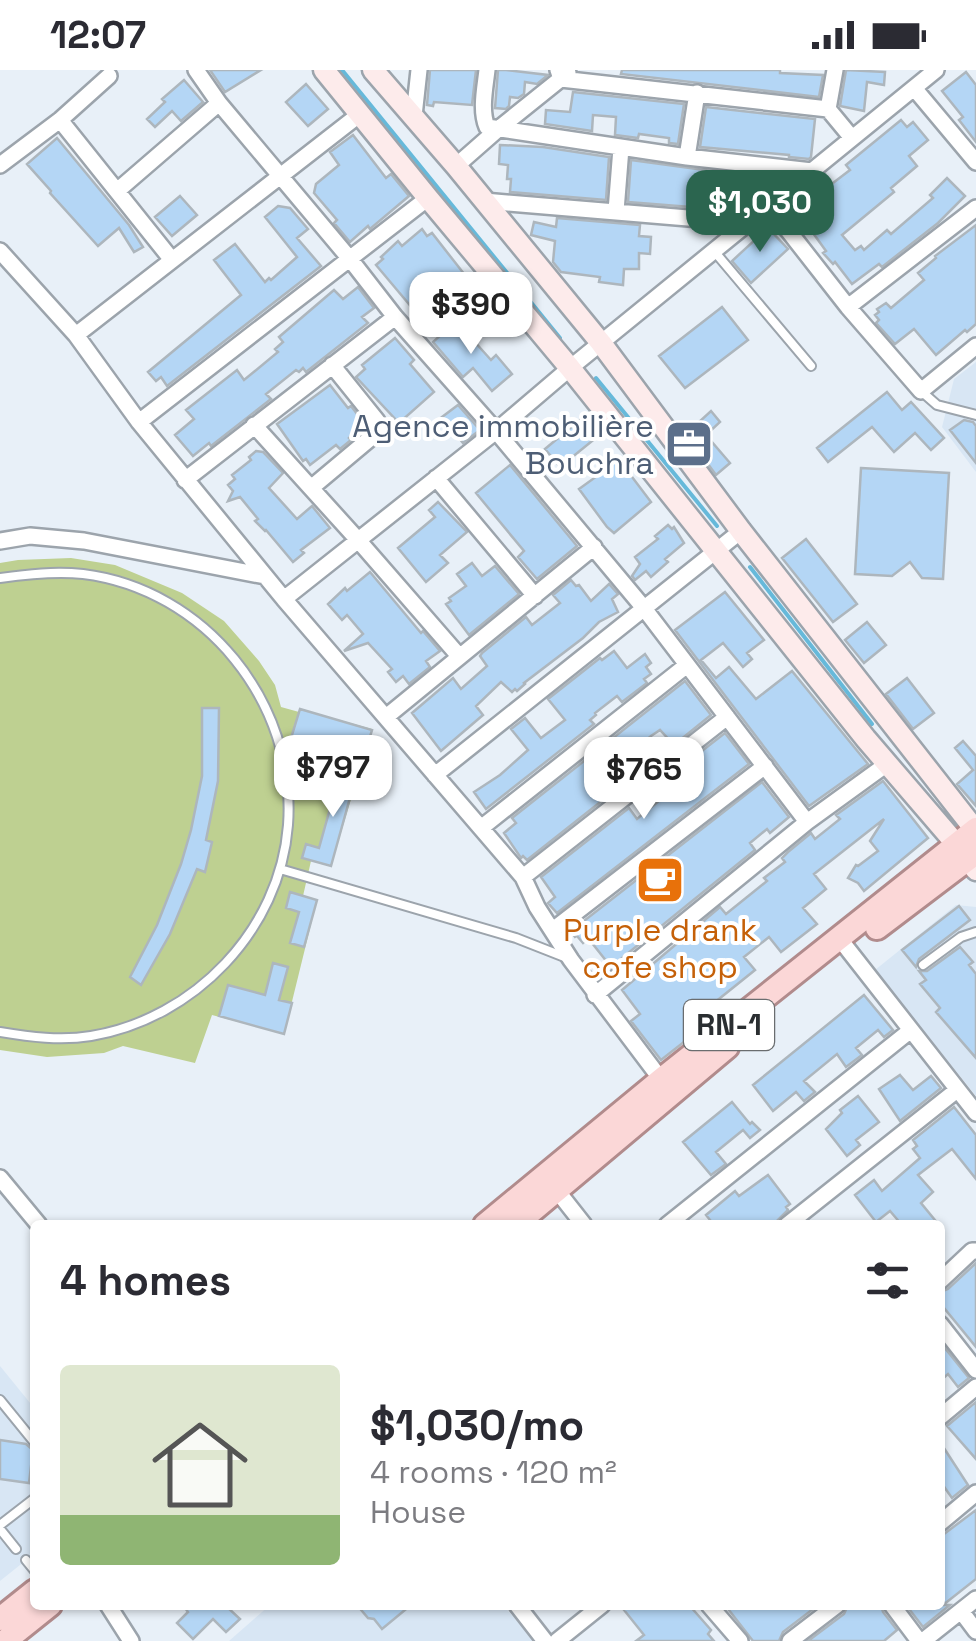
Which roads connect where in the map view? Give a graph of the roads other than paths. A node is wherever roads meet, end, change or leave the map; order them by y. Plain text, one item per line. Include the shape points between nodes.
1 (196, 70) edge
2 (324, 70) edge
3 (373, 70) edge
4 (419, 70) edge
5 (487, 70) edge
6 (834, 70) edge
7 (936, 70) edge
8 (563, 73) edge
9 (109, 76) dead end
10 (914, 88) junction
11 (697, 94) junction
12 (219, 103) junction
13 (828, 109) junction
14 (360, 114) junction
15 (414, 116) junction
16 (60, 120) junction
17 (497, 130) junction
18 (852, 138) junction
19 (621, 148) junction
20 (688, 158) junction
21 (976, 162) edge
22 (0, 165) edge
23 (456, 166) junction
24 (812, 171) junction
25 (279, 177) junction
26 (117, 191) junction
27 (428, 198) junction
28 (484, 201) junction
29 (768, 206) junction
30 (976, 208) edge
31 (616, 212) junction
32 (748, 223) junction
33 (0, 251) edge
34 (714, 251) junction
35 (350, 259) junction
36 (172, 260) junction
37 (848, 307) junction
38 (396, 317) junction
39 (76, 335) junction
40 (601, 344) junction
41 (976, 346) edge
42 (332, 365) junction
43 (811, 366) dead end
44 (570, 368) junction
45 (922, 391) junction
46 (976, 415) edge
47 (139, 422) junction
48 (254, 426) junction
49 (496, 431) junction
50 (436, 478) junction
51 (186, 480) junction
52 (311, 488) junction
53 (741, 531) junction
54 (358, 540) junction
55 (0, 541) edge
56 (594, 548) junction
57 (715, 550) junction
58 (265, 576) junction
59 (0, 578) edge
60 (535, 596) junction
61 (284, 599) junction
62 (643, 608) junction
63 (459, 656) junction
64 (687, 666) junction
65 (386, 717) junction
66 (727, 717) junction
67 (888, 764) junction
68 (764, 766) junction
69 (435, 775) junction
70 (807, 822) junction
71 (480, 828) junction
72 (972, 845) edge
73 (280, 869) junction
74 (523, 876) junction
75 (553, 930) junction
76 (976, 932) edge
77 (843, 944) junction
78 (571, 960) junction
79 (923, 965) dead end
80 (596, 995) junction
81 (911, 1030) junction
82 (0, 1032) edge
83 (666, 1086) junction
84 (957, 1090) junction
85 (976, 1113) edge
86 (0, 1178) edge
87 (550, 1183) junction
88 (35, 1220) edge
89 (493, 1220) edge
90 (519, 1220) edge
91 (580, 1220) edge
92 (673, 1220) edge
93 (792, 1220) edge
94 (976, 1251) edge
95 (945, 1276) edge
96 (945, 1330) edge
97 (976, 1370) edge
98 (976, 1386) edge
99 (0, 1400) edge
100 (945, 1413) edge
101 (30, 1436) edge
102 (976, 1493) edge
103 (30, 1502) edge
104 (945, 1519) edge
105 (0, 1527) edge
106 (16, 1549) dead end
107 (26, 1560) dead end
108 (30, 1565) edge
109 (30, 1595) edge
110 (976, 1599) edge
111 (44, 1610) edge
112 (111, 1610) edge
113 (521, 1610) edge
114 (596, 1610) edge
115 (713, 1610) edge
116 (830, 1610) edge
117 (896, 1610) edge
118 (961, 1611) junction
119 (0, 1619) edge
120 (976, 1632) edge
121 (5, 1641) edge
122 (131, 1641) edge
123 (545, 1641) edge
124 (557, 1641) edge
125 (740, 1641) edge
126 (790, 1641) edge
127 (921, 1641) edge

1 - 12 street
2 - 14 main road
3 - 15 main road
4 - 15 street
5 - 17 street via 484,118
6 - 13 street
7 - 10 street
8 - 11 street
8 - 17 street
9 - 16 street
10 - 18 street
10 - 21 street
11 - 13 street
11 - 20 street
12 - 25 street
12 - 26 street
13 - 18 street
14 - 25 street
14 - 27 main road
15 - 23 main road
16 - 22 street
16 - 26 street
17 - 19 street
17 - 23 street
18 - 24 street
19 - 20 street
19 - 31 street
20 - 24 street
23 - 28 main road
24 - 29 street
25 - 35 street
25 - 36 street
26 - 36 street
27 - 35 street
27 - 44 main road
28 - 31 street
28 - 40 main road
29 - 32 street
29 - 37 street
30 - 37 street
31 - 32 street
32 - 34 street
33 - 39 street
34 - 40 street
34 - 43 lane
35 - 38 street
35 - 47 street
36 - 39 street
37 - 45 street
38 - 42 street
38 - 49 street
39 - 47 street
40 - 44 street
40 - 53 main road
41 - 45 street
42 - 48 street
42 - 52 street via 378,428
44 - 49 street
44 - 57 main road
45 - 46 lane via 937,405
47 - 51 street
48 - 51 street
48 - 52 street
49 - 50 street
49 - 56 street
50 - 54 street
50 - 60 street
51 - 58 street
52 - 54 street
53 - 57 street
53 - 72 main road
54 - 61 street
54 - 63 street
55 - 58 street via 84,541
56 - 60 street
56 - 62 street
57 - 62 street
57 - 67 main road
58 - 61 street
59 - 73 lane via 84,574 128,584 205,628 236,660 278,738 288,826
60 - 63 street
61 - 65 street
62 - 64 street
62 - 69 street
63 - 65 street
64 - 66 street
64 - 71 street
65 - 69 street
66 - 68 street
66 - 74 street
67 - 70 street
67 - 72 main road
68 - 70 street
68 - 75 street
69 - 71 street
70 - 80 street
71 - 74 street
72 - 77 main road, RN-1
73 - 78 lane
73 - 82 lane via 240,948 174,1006 90,1036
74 - 75 street
75 - 78 street
76 - 79 lane
77 - 81 street
77 - 83 main road, RN-1
78 - 80 street
80 - 83 street
81 - 84 street
81 - 92 street
83 - 87 main road, RN-1
84 - 85 street
84 - 93 street
86 - 88 street
87 - 89 main road, RN-1
87 - 90 main road, RN-1
87 - 91 street
94 - 95 street
96 - 97 street
98 - 100 street
99 - 101 lane
102 - 104 street
103 - 105 lane
105 - 106 lane
107 - 108 lane
109 - 119 main road
110 - 118 street
111 - 121 main road
112 - 122 street
113 - 123 street
114 - 124 street
115 - 125 street
116 - 126 street
117 - 127 street
118 - 120 street
118 - 127 street

